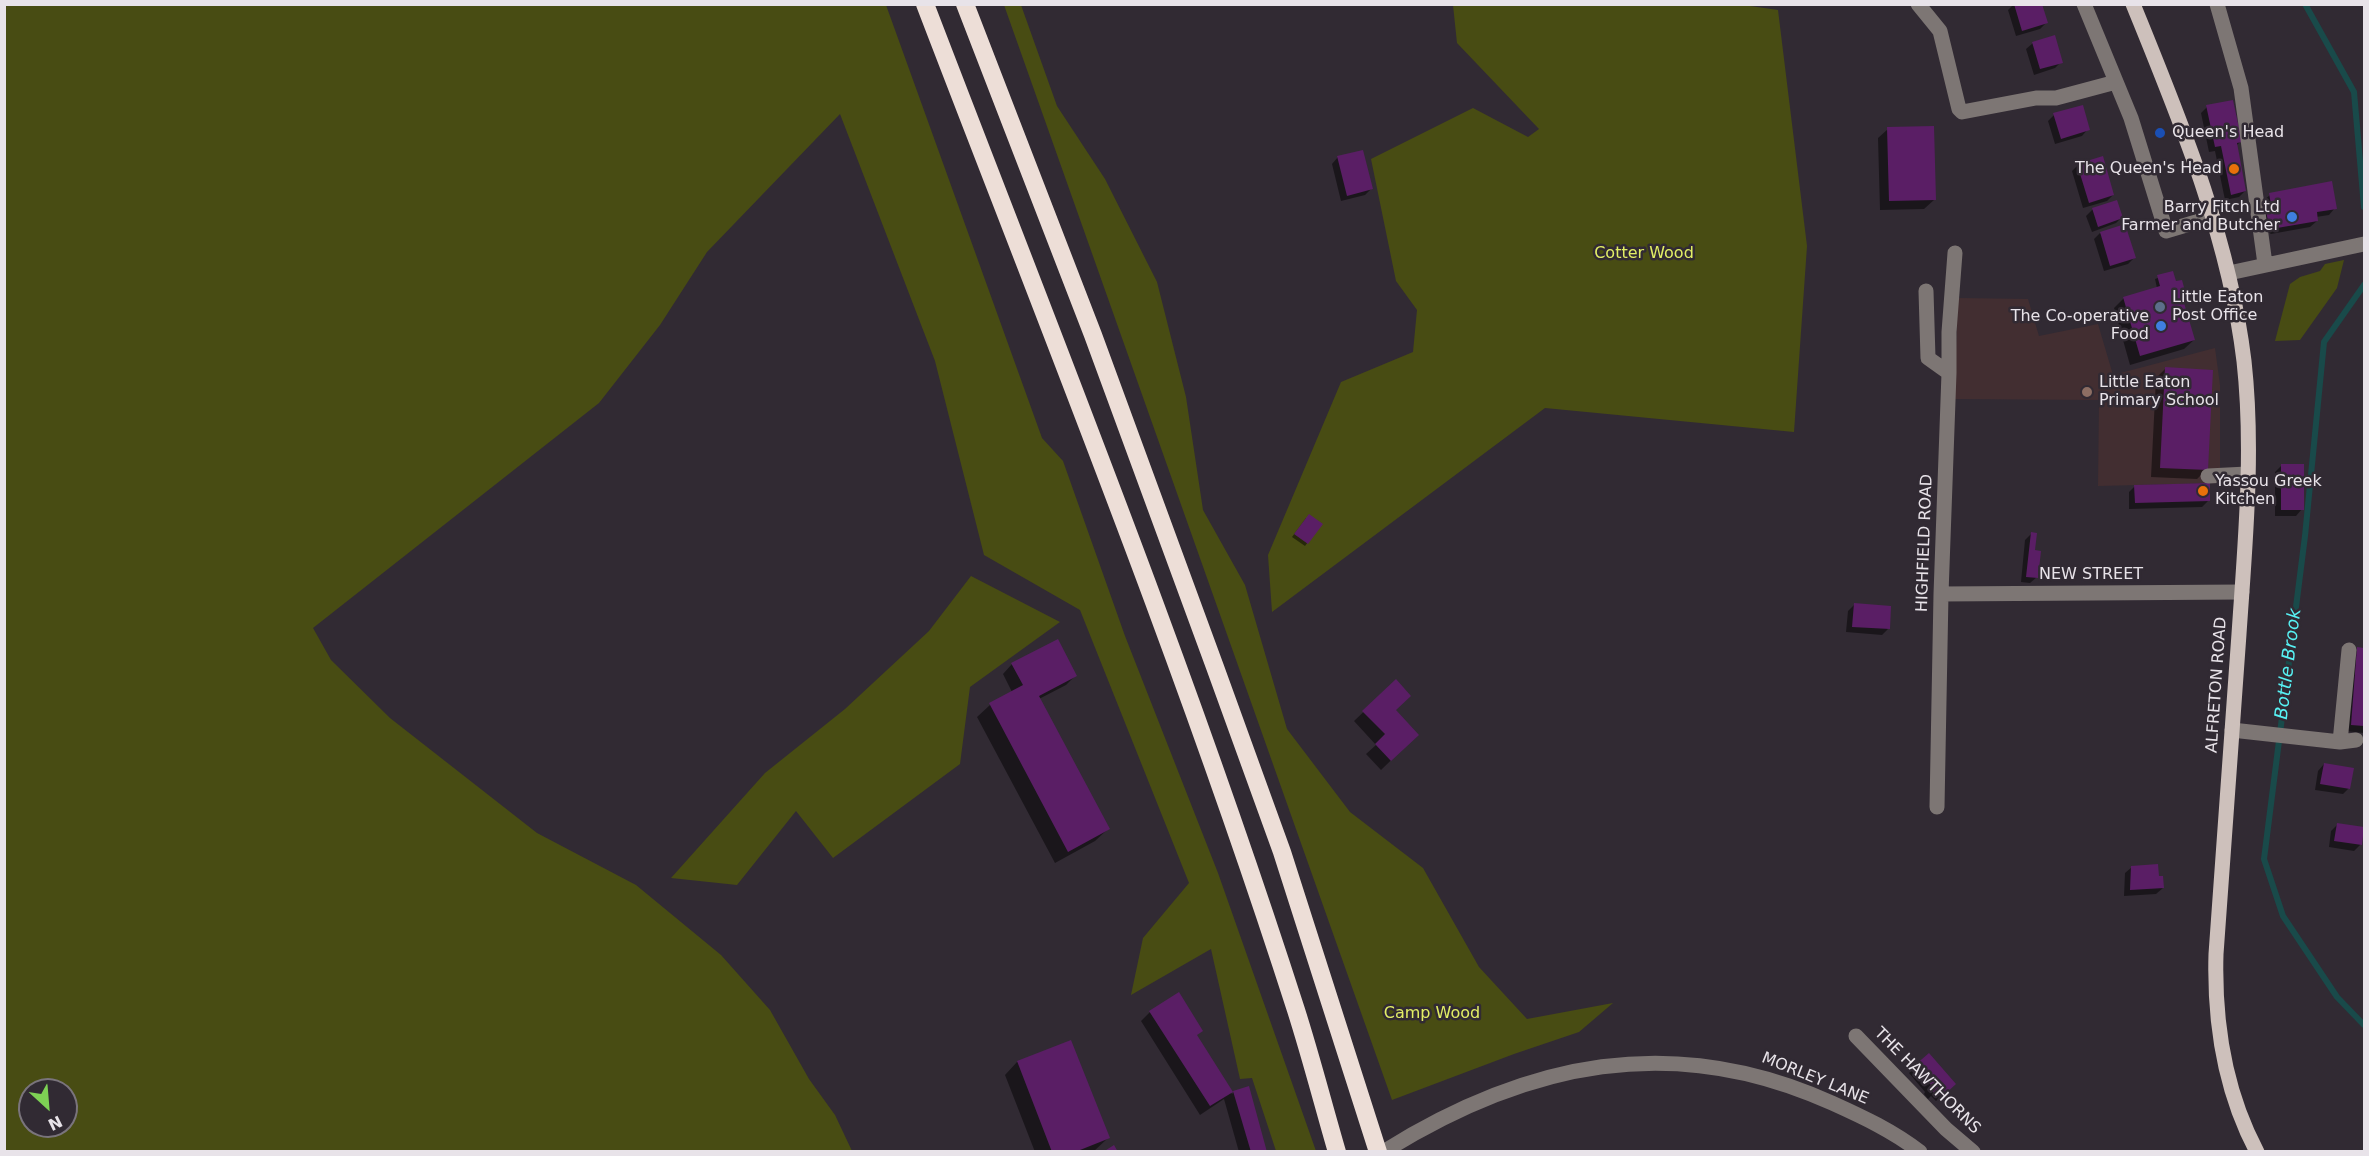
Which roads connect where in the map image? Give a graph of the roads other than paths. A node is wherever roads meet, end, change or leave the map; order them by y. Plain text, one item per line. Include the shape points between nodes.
1 (925, 4) edge
2 (965, 4) edge
3 (1918, 4) edge
4 (2084, 4) edge
5 (2133, 4) edge
6 (2217, 4) edge
7 (2116, 82) junction
8 (2213, 217) junction
9 (2364, 244) edge
10 (1955, 253) dead end
11 (2265, 264) junction
12 (2229, 273) junction
13 (1926, 291) dead end
14 (1949, 373) junction
15 (2247, 474) junction
16 (2208, 476) dead end
17 (2242, 592) junction
18 (1941, 594) junction
19 (2349, 650) dead end
20 (2232, 730) junction
21 (2356, 740) dead end
22 (2340, 742) junction
23 (1937, 807) dead end
24 (1856, 1036) dead end
25 (1336, 1152) edge
26 (1381, 1152) edge
27 (1920, 1152) edge
28 (1973, 1152) edge
29 (2257, 1152) edge

1 - 25 highway via 1214,773 1296,1012
2 - 26 highway via 1211,656 1282,852
3 - 7 street via 1940,31 1962,112 2056,98
4 - 7 street
5 - 8 main road, ALFRETON ROAD
6 - 11 street via 2241,88
7 - 8 street via 2166,231
8 - 12 main road, ALFRETON ROAD
9 - 11 street
10 - 14 street, HIGHFIELD ROAD
11 - 12 street
12 - 15 main road, ALFRETON ROAD via 2244,361
13 - 14 street via 1928,358
14 - 18 street, HIGHFIELD ROAD
15 - 16 street
15 - 17 main road, ALFRETON ROAD
17 - 18 street, NEW STREET
17 - 20 main road, ALFRETON ROAD
18 - 23 street, HIGHFIELD ROAD
19 - 22 street
20 - 22 street
20 - 29 main road, ALFRETON ROAD via 2216,999 2230,1086
21 - 22 street
24 - 28 street, THE HAWTHORNS
26 - 27 street, MORLEY LANE via 1472,1104 1537,1080 1603,1067 1668,1063 1724,1067 1772,1079 1866,1118

